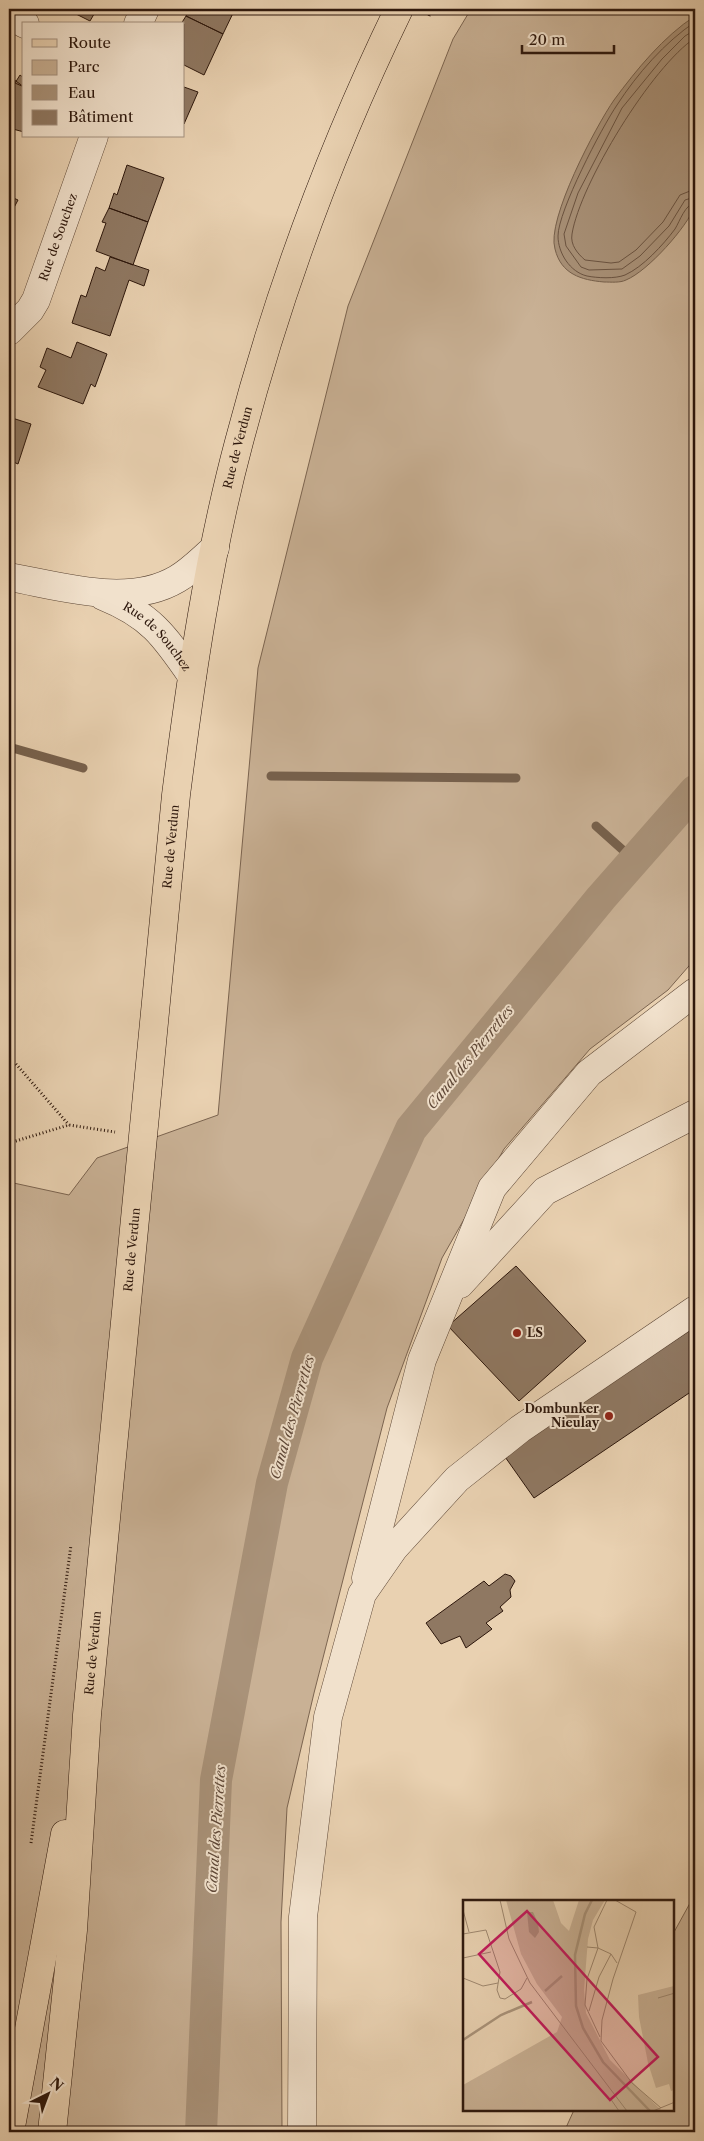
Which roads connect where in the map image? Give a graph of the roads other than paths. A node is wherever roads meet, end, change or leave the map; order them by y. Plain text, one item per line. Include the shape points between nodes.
1 (144, 9) edge
2 (399, 9) edge
3 (9, 15) edge
4 (22, 22) edge
5 (139, 22) edge
6 (93, 138) edge
7 (9, 330) edge
8 (215, 548) junction
9 (9, 577) edge
10 (90, 591) junction
11 (192, 676) junction
12 (695, 992) edge
13 (695, 1114) edge
14 (447, 1298) junction
15 (695, 1310) edge
16 (362, 1594) junction
17 (87, 1715) junction
18 (10, 2132) edge
19 (52, 2132) edge
20 (302, 2132) edge

1 - 5 street
2 - 8 main road, Rue de Verdun via 318,193 284,289 238,443
3 - 4 street
6 - 7 street, Rue de Souchez via 39,294 30,310
8 - 10 street, Rue de Souchez via 177,579 152,590 123,593
8 - 11 main road, Rue de Verdun
9 - 10 street, Rue de Souchez
10 - 11 street, Rue de Souchez via 122,604 150,622
11 - 17 main road, Rue de Verdun via 176,795
12 - 14 street via 589,1073 492,1188
13 - 14 street via 545,1191
14 - 16 street via 422,1360
15 - 16 street via 520,1428 457,1479 394,1548
16 - 20 street via 328,1717 303,1917
17 - 18 main road, Rue de Verdun
17 - 19 main road, Rue de Verdun via 73,1930

